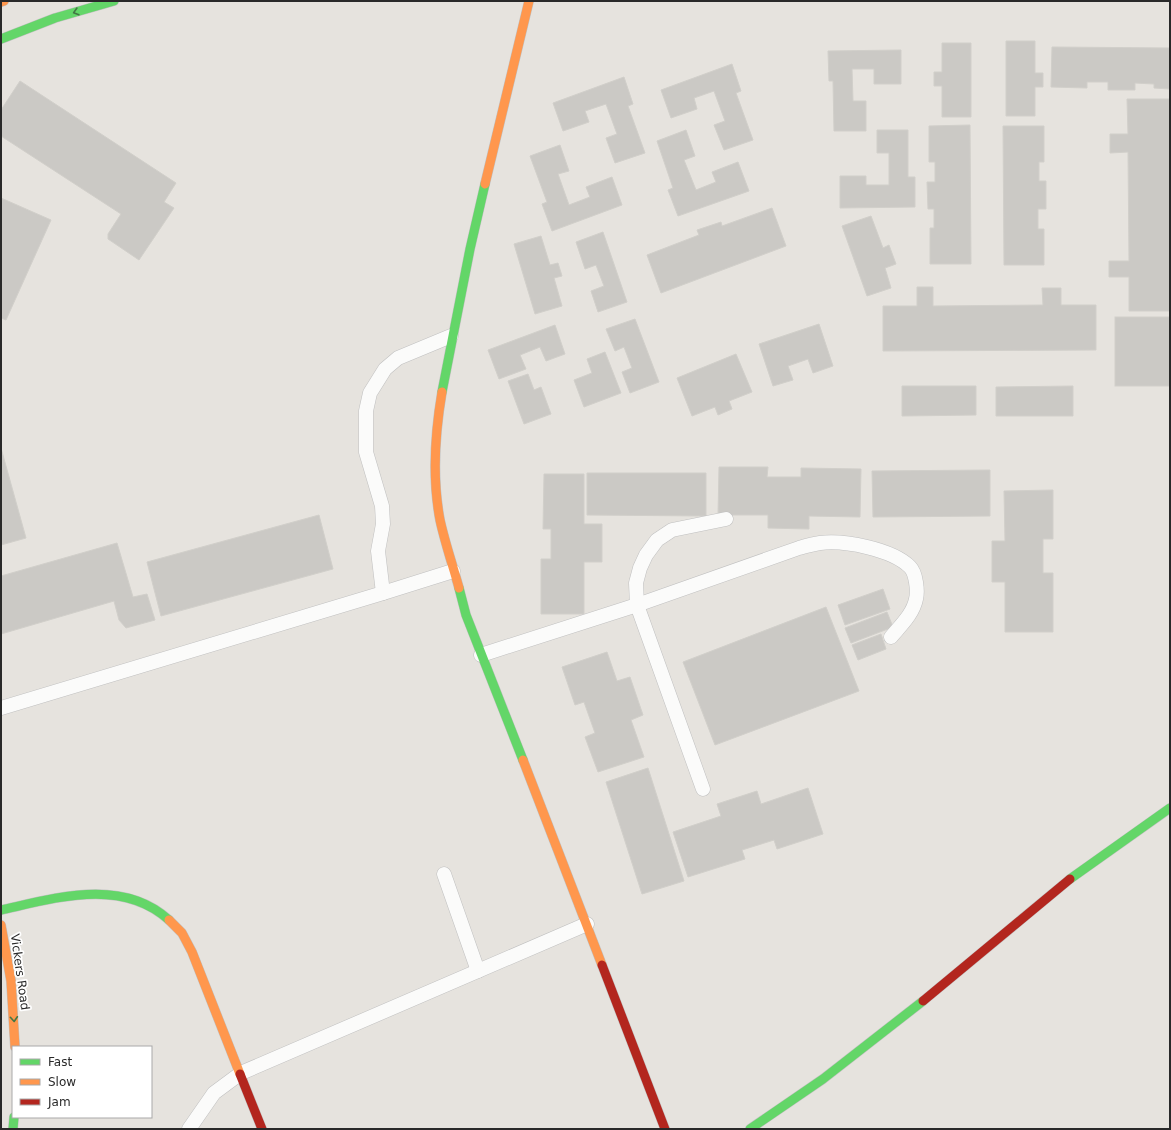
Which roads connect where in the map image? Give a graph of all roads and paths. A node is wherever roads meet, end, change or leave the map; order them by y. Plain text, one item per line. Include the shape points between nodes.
1 (4, 1) edge
2 (114, 1) edge
3 (529, 1) edge
4 (1, 2) edge
5 (1, 39) edge
6 (451, 336) junction
7 (726, 519) dead end
8 (452, 570) junction
9 (383, 593) junction
10 (637, 605) junction
11 (891, 637) dead end
12 (481, 655) junction
13 (1, 708) edge
14 (703, 789) dead end
15 (1170, 808) edge
16 (444, 874) dead end
17 (1, 910) edge
18 (587, 924) junction
19 (1, 925) edge
20 (478, 970) junction
21 (15, 1046) edge
22 (241, 1073) junction
23 (14, 1118) edge
24 (13, 1129) edge
25 (189, 1129) edge
26 (262, 1129) edge
27 (665, 1129) edge
28 (750, 1129) edge

1 - 4 street
2 -> 5 street via 55,18
3 - 6 street
6 - 8 street via 438,413 435,478 440,520
6 - 9 lane via 398,358 385,369 370,393 366,411 366,452 382,506 383,524 378,552
7 - 10 lane via 672,530 657,540 640,568 636,583
8 - 9 lane
8 - 12 street
9 - 13 lane
10 - 11 lane via 799,548 820,543 838,543 860,546 890,555 910,567 916,584 916,598 910,614
10 - 12 lane
10 - 14 lane
12 - 18 street
15 - 28 street via 1067,882 953,977 823,1079
16 - 20 lane
17 - 22 street via 80,895 108,894 130,898 151,906 183,934
18 - 20 lane
18 - 27 street
19 -> 21 street, Vickers Road via 11,982
20 - 22 lane
22 - 25 lane via 214,1093
22 - 26 street
23 - 24 street

